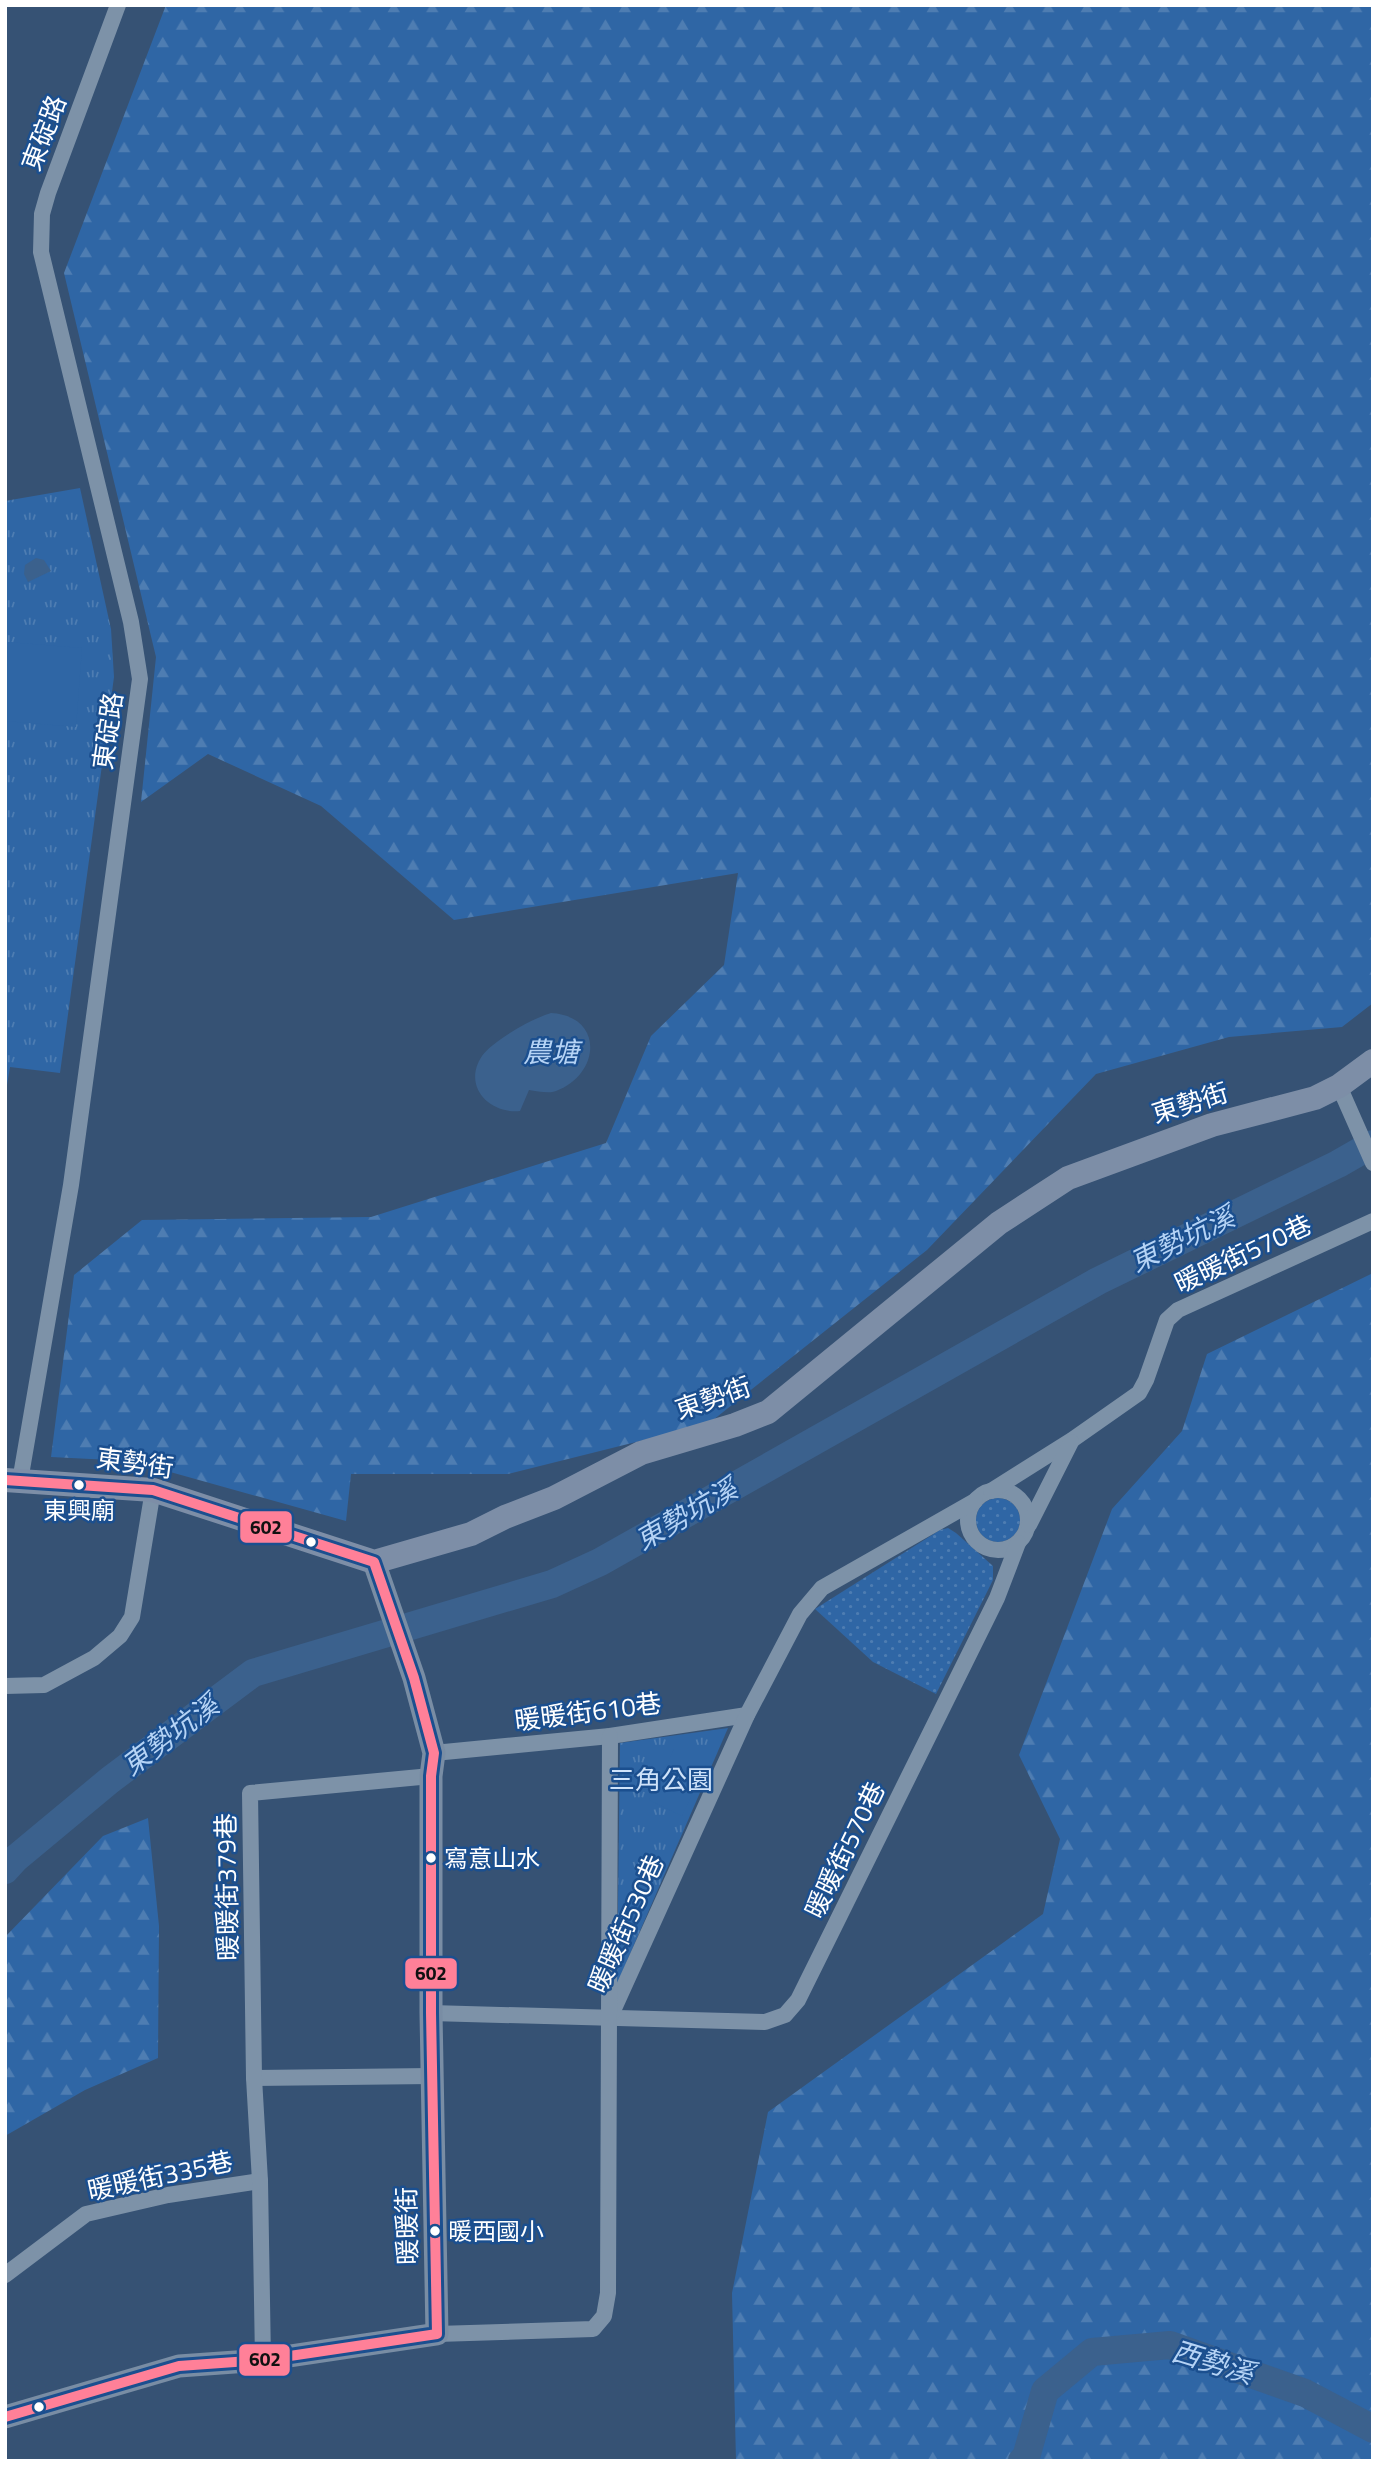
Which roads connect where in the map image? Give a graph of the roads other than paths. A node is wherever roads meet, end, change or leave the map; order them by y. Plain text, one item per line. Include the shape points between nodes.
1 (118, 5) edge
2 (1373, 1061) edge
3 (1344, 1097) junction
4 (1373, 1163) edge
5 (1373, 1221) edge
6 (1072, 1440) junction
7 (13, 1481) edge
8 (153, 1490) junction
9 (991, 1491) junction
10 (975, 1501) junction
11 (1028, 1526) junction
12 (1018, 1543) junction
13 (377, 1573) junction
14 (5, 1686) edge
15 (747, 1715) junction
16 (610, 1736) junction
17 (434, 1753) junction
18 (431, 1776) junction
19 (431, 2013) junction
20 (610, 2018) junction
21 (432, 2076) junction
22 (254, 2078) junction
23 (260, 2180) junction
24 (5, 2275) edge
25 (437, 2334) junction
26 (263, 2360) junction
27 (5, 2417) edge

1 - 7 street, 東碇路 via 48,193 41,252 131,622 139,679 71,1185
2 - 3 main road, 東勢街
3 - 4 street
3 - 13 main road, 東勢街 via 1315,1098 1212,1125 1068,1178 999,1223 768,1412 641,1453 554,1498
5 - 6 street, 暖暖街570巷 via 1178,1310 1167,1321 1139,1393
6 - 9 street
6 - 11 street
7 - 8 main road, 東勢街
8 - 13 main road, 東勢街
8 - 14 street via 132,1617 120,1636 94,1658 44,1685
9 - 10 street
9 - 11 street via 1019,1498
10 - 12 street via 967,1519 973,1538 990,1550 1010,1549
10 - 15 street, 暖暖街530巷 via 822,1588 800,1614
11 - 12 street
12 - 20 street, 暖暖街570巷 via 998,1598 792,2007 785,2015 765,2022
13 - 17 street, 暖暖街 via 414,1678
15 - 16 street, 暖暖街610巷
15 - 20 street, 暖暖街530巷
16 - 17 street, 暖暖街610巷
16 - 20 street
17 - 18 street, 暖暖街
18 - 19 street, 暖暖街
18 - 22 street, 暖暖街379巷 via 250,1793
19 - 20 street, 暖暖街570巷
19 - 21 street, 暖暖街
20 - 25 street, 暖暖街530巷 via 608,2293 604,2316 593,2329
21 - 22 street
21 - 25 street, 暖暖街
22 - 23 street, 暖暖街379巷
23 - 24 street, 暖暖街335巷 via 86,2214
23 - 26 street, 暖暖街379巷
25 - 26 street
26 - 27 street via 179,2366

